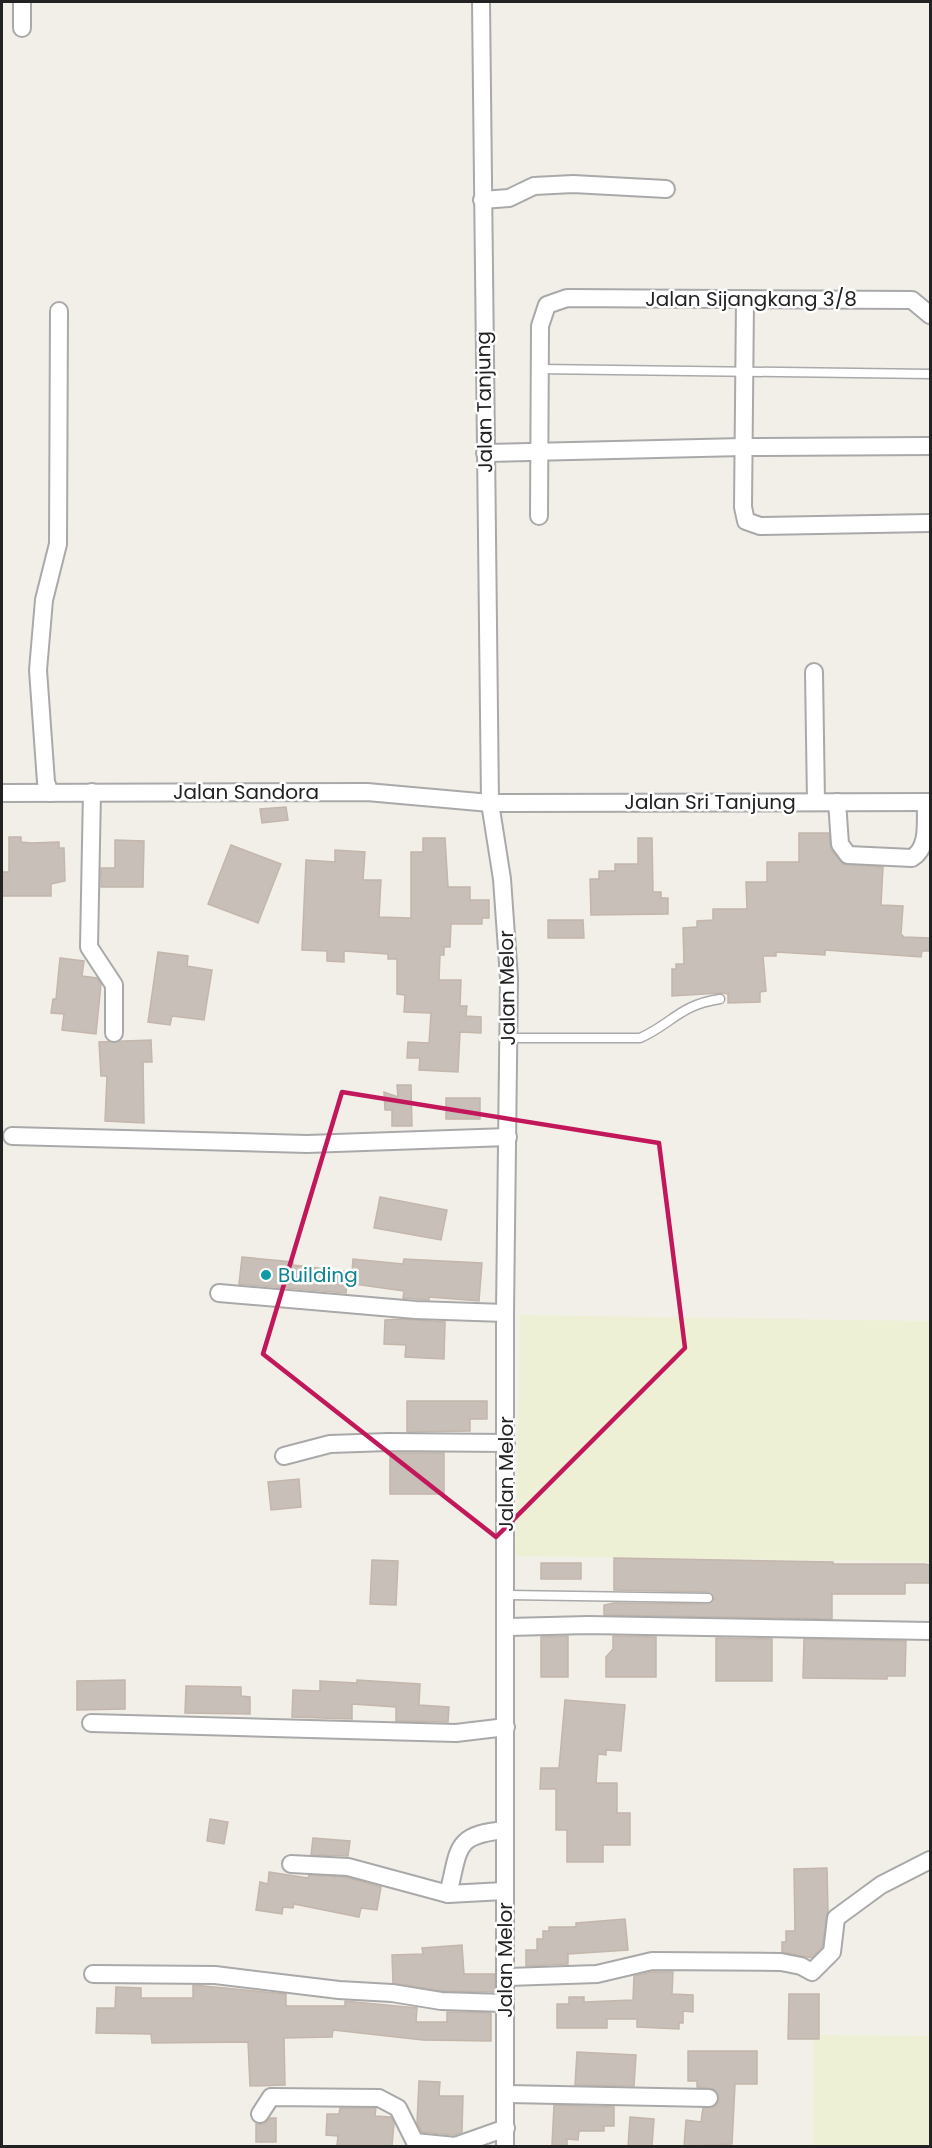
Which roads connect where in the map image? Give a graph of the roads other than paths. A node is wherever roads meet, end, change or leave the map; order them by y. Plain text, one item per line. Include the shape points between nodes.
1 (22, 2) edge
2 (481, 2) edge
3 (22, 28) dead end
4 (666, 189) dead end
5 (482, 200) junction
6 (745, 300) junction
7 (59, 311) dead end
8 (930, 315) edge
9 (539, 369) junction
10 (744, 370) junction
11 (930, 374) edge
12 (930, 446) edge
13 (743, 447) junction
14 (532, 451) junction
15 (489, 453) junction
16 (538, 516) dead end
17 (930, 523) edge
18 (814, 672) dead end
19 (48, 788) junction
20 (816, 788) junction
21 (92, 792) junction
22 (2, 794) edge
23 (837, 802) junction
24 (928, 802) edge
25 (490, 803) junction
26 (720, 999) dead end
27 (114, 1032) dead end
28 (508, 1038) junction
29 (12, 1136) dead end
30 (508, 1137) junction
31 (219, 1293) dead end
32 (505, 1313) junction
33 (506, 1443) junction
34 (284, 1456) dead end
35 (506, 1595) junction
36 (708, 1598) dead end
37 (506, 1627) junction
38 (930, 1631) edge
39 (91, 1723) dead end
40 (506, 1727) junction
41 (505, 1830) junction
42 (930, 1860) edge
43 (291, 1864) dead end
44 (504, 1891) junction
45 (448, 1894) junction
46 (93, 1974) dead end
47 (505, 1977) junction
48 (504, 2003) junction
49 (506, 2094) junction
50 (709, 2098) dead end
51 (260, 2114) dead end
52 (506, 2128) junction
53 (506, 2146) edge

1 - 3 street
2 - 5 street, Jalan Tanjung
4 - 5 street via 534,186 509,198
5 - 15 street, Jalan Tanjung
6 - 8 street, Jalan Sijangkang 3/8 via 912,300
6 - 9 street, Jalan Sijangkang 3/8 via 554,300 543,313
6 - 10 street
7 - 19 street via 58,544 44,600 38,670
9 - 10 lane
9 - 14 street
10 - 11 lane
10 - 13 street
12 - 13 street
13 - 14 street
13 - 17 street via 742,507 746,521 752,525
14 - 15 street
14 - 16 street
15 - 25 street, Jalan Tanjung
18 - 20 street
19 - 21 street, Jalan Sandora
19 - 22 street, Jalan Sandora
20 - 23 street, Jalan Sri Tanjung
20 - 25 street, Jalan Sri Tanjung
21 - 25 street, Jalan Sandora via 367,792
21 - 27 street via 89,947 114,985
23 - 24 street, Jalan Sri Tanjung
23 - 24 street via 840,844 848,855 912,858 924,841
25 - 28 street, Jalan Melor via 506,925
26 - 28 lane via 684,1009 639,1038
28 - 30 street, Jalan Melor
29 - 30 street via 307,1144
30 - 32 street, Jalan Melor
31 - 32 street via 395,1309
32 - 33 street, Jalan Melor
33 - 34 street via 330,1444
33 - 35 street, Jalan Melor
35 - 36 lane
35 - 37 street, Jalan Melor
37 - 38 street
37 - 40 street, Jalan Melor
39 - 40 street via 456,1733
40 - 41 street, Jalan Melor
41 - 44 street, Jalan Melor
41 - 45 street via 479,1832 466,1838
42 - 47 street via 882,1885 836,1918 832,1952 812,1972 781,1962 652,1961 597,1974
43 - 45 street via 348,1867
44 - 45 street
44 - 47 street, Jalan Melor
46 - 48 street via 215,1975 441,2001
47 - 48 street, Jalan Melor
48 - 49 street, Jalan Melor
49 - 50 street
49 - 52 street, Jalan Melor
51 - 52 street via 271,2097 379,2097 398,2108 415,2142 455,2146
52 - 53 street, Jalan Melor

